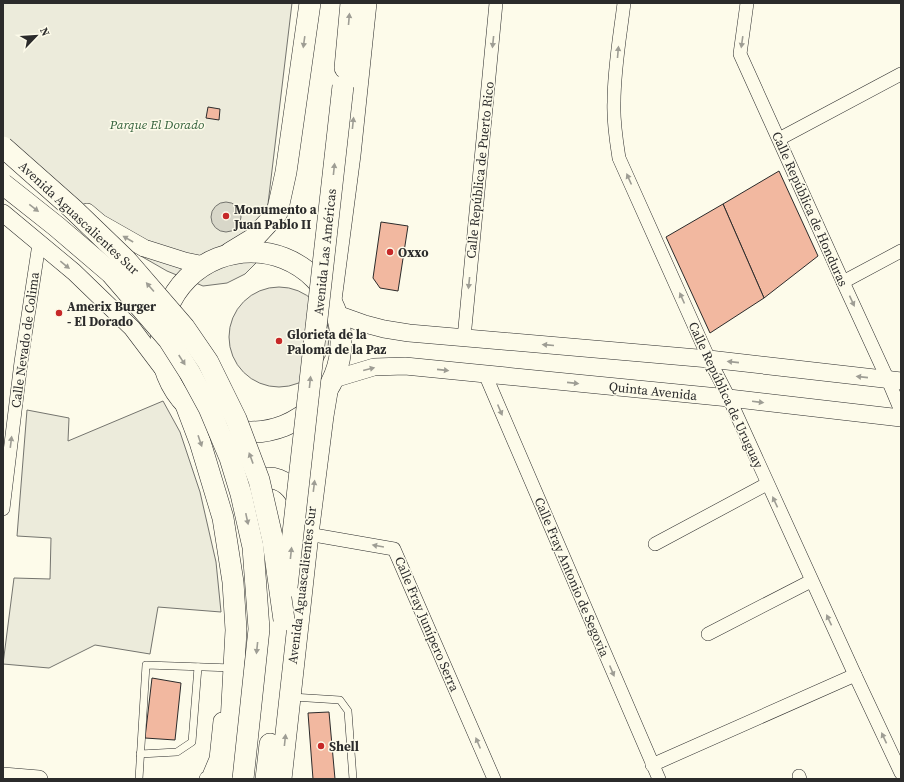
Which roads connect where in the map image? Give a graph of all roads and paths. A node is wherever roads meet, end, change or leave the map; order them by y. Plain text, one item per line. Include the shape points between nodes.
1 (310, 3) edge
2 (351, 3) edge
3 (366, 3) edge
4 (496, 3) edge
5 (624, 3) edge
6 (747, 3) edge
7 (901, 74) edge
8 (3, 138) edge
9 (779, 140) junction
10 (3, 147) edge
11 (3, 184) edge
12 (3, 213) edge
13 (39, 244) junction
14 (901, 251) edge
15 (228, 255) junction
16 (204, 265) junction
17 (843, 282) junction
18 (334, 307) junction
19 (464, 338) junction
20 (709, 359) junction
21 (485, 374) junction
22 (168, 377) junction
23 (895, 380) edge
24 (331, 385) junction
25 (729, 398) junction
26 (186, 404) junction
27 (901, 411) edge
28 (901, 418) edge
29 (767, 484) junction
30 (3, 509) edge
31 (223, 518) junction
32 (308, 534) junction
33 (655, 544) dead end
34 (811, 581) junction
35 (284, 620) junction
36 (708, 634) dead end
37 (198, 667) junction
38 (233, 670) junction
39 (855, 675) junction
40 (289, 696) junction
41 (140, 754) junction
42 (652, 765) junction
43 (901, 773) edge
44 (3, 776) edge
45 (39, 779) edge
46 (139, 779) edge
47 (208, 779) edge
48 (228, 779) edge
49 (243, 779) edge
50 (266, 779) edge
51 (281, 779) edge
52 (353, 779) edge
53 (494, 779) edge
54 (659, 779) edge

1 -> 15 main road, Avenida Aguascalientes Sur via 286,172 277,214 253,239
35 -> 2 main road, Avenida Las Américas, bridge
18 -> 3 main road, Avenida Aguascalientes Sur
4 -> 19 street, Calle República de Puerto Rico
20 -> 5 street, Calle República de Uruguay via 619,158 614,102
6 -> 9 street, Calle República de Honduras via 740,54
7 - 9 street
16 -> 8 street, Avenida Aguascalientes Sur via 144,248 100,223 52,184
9 - 17 street, Calle República de Honduras
35 -> 10 main road, Avenida Aguascalientes Sur, bridge via 273,541 259,480 236,419 208,362 184,327 126,260
11 -> 49 main road, Avenida Aguascalientes Sur, bridge via 111,273 169,340 209,408 230,458 253,546 259,629
12 - 13 street, Avenida Aguascalientes Sur
13 -> 22 street, Avenida Aguascalientes Sur via 74,272 132,328
30 -> 13 street, Calle Nevado de Colima
14 - 17 street
15 - 16 main road, Avenida Aguascalientes Sur
15 - 18 main road, Avenida Aguascalientes Sur via 252,252 276,255 298,265 317,280
16 - 22 main road, Avenida Aguascalientes Sur via 184,281 170,303 162,333 162,352
17 -> 23 street, Calle República de Honduras
18 - 19 street via 364,324 384,329
18 - 24 main road, Avenida Aguascalientes Sur via 341,330 341,347 339,363
20 -> 19 street
23 -> 20 street
20 - 25 street, Calle República de Uruguay
24 -> 21 street, Quinta Avenida via 374,368 405,366
21 -> 25 street, Quinta Avenida
21 -> 42 street, Calle Fray Antonio de Segovia
22 - 26 main road, Avenida Aguascalientes Sur
23 - 27 street, Calle República de Honduras
24 - 26 main road, Avenida Aguascalientes Sur via 314,407 299,420 280,428 260,432 240,432 220,427 202,418
32 -> 24 main road, Avenida Aguascalientes Sur via 322,416
25 -> 28 street, Quinta Avenida
25 - 29 street, Calle República de Uruguay
26 -> 31 main road
29 - 33 street
34 -> 29 street, Calle República de Uruguay
31 - 32 main road via 230,497 245,484 266,477 278,479 299,498
31 - 38 main road via 234,582 236,630
32 - 40 main road, Avenida Aguascalientes Sur
53 -> 32 street, Calle Fray Junípero Serra via 394,549
34 - 36 street
39 -> 34 street, Calle República de Uruguay
35 - 50 main road, Avenida Aguascalientes Sur
37 - 38 lane
37 - 41 lane via 192,742 177,752
37 - 41 lane via 146,665
38 - 47 street via 226,686 218,759
38 - 48 main road
39 - 42 street
43 -> 39 street, Calle República de Uruguay
51 -> 40 main road, Avenida Aguascalientes Sur
40 - 52 lane via 340,700 348,711
41 - 46 lane
42 - 54 street, Calle Fray Antonio de Segovia
44 - 45 street

